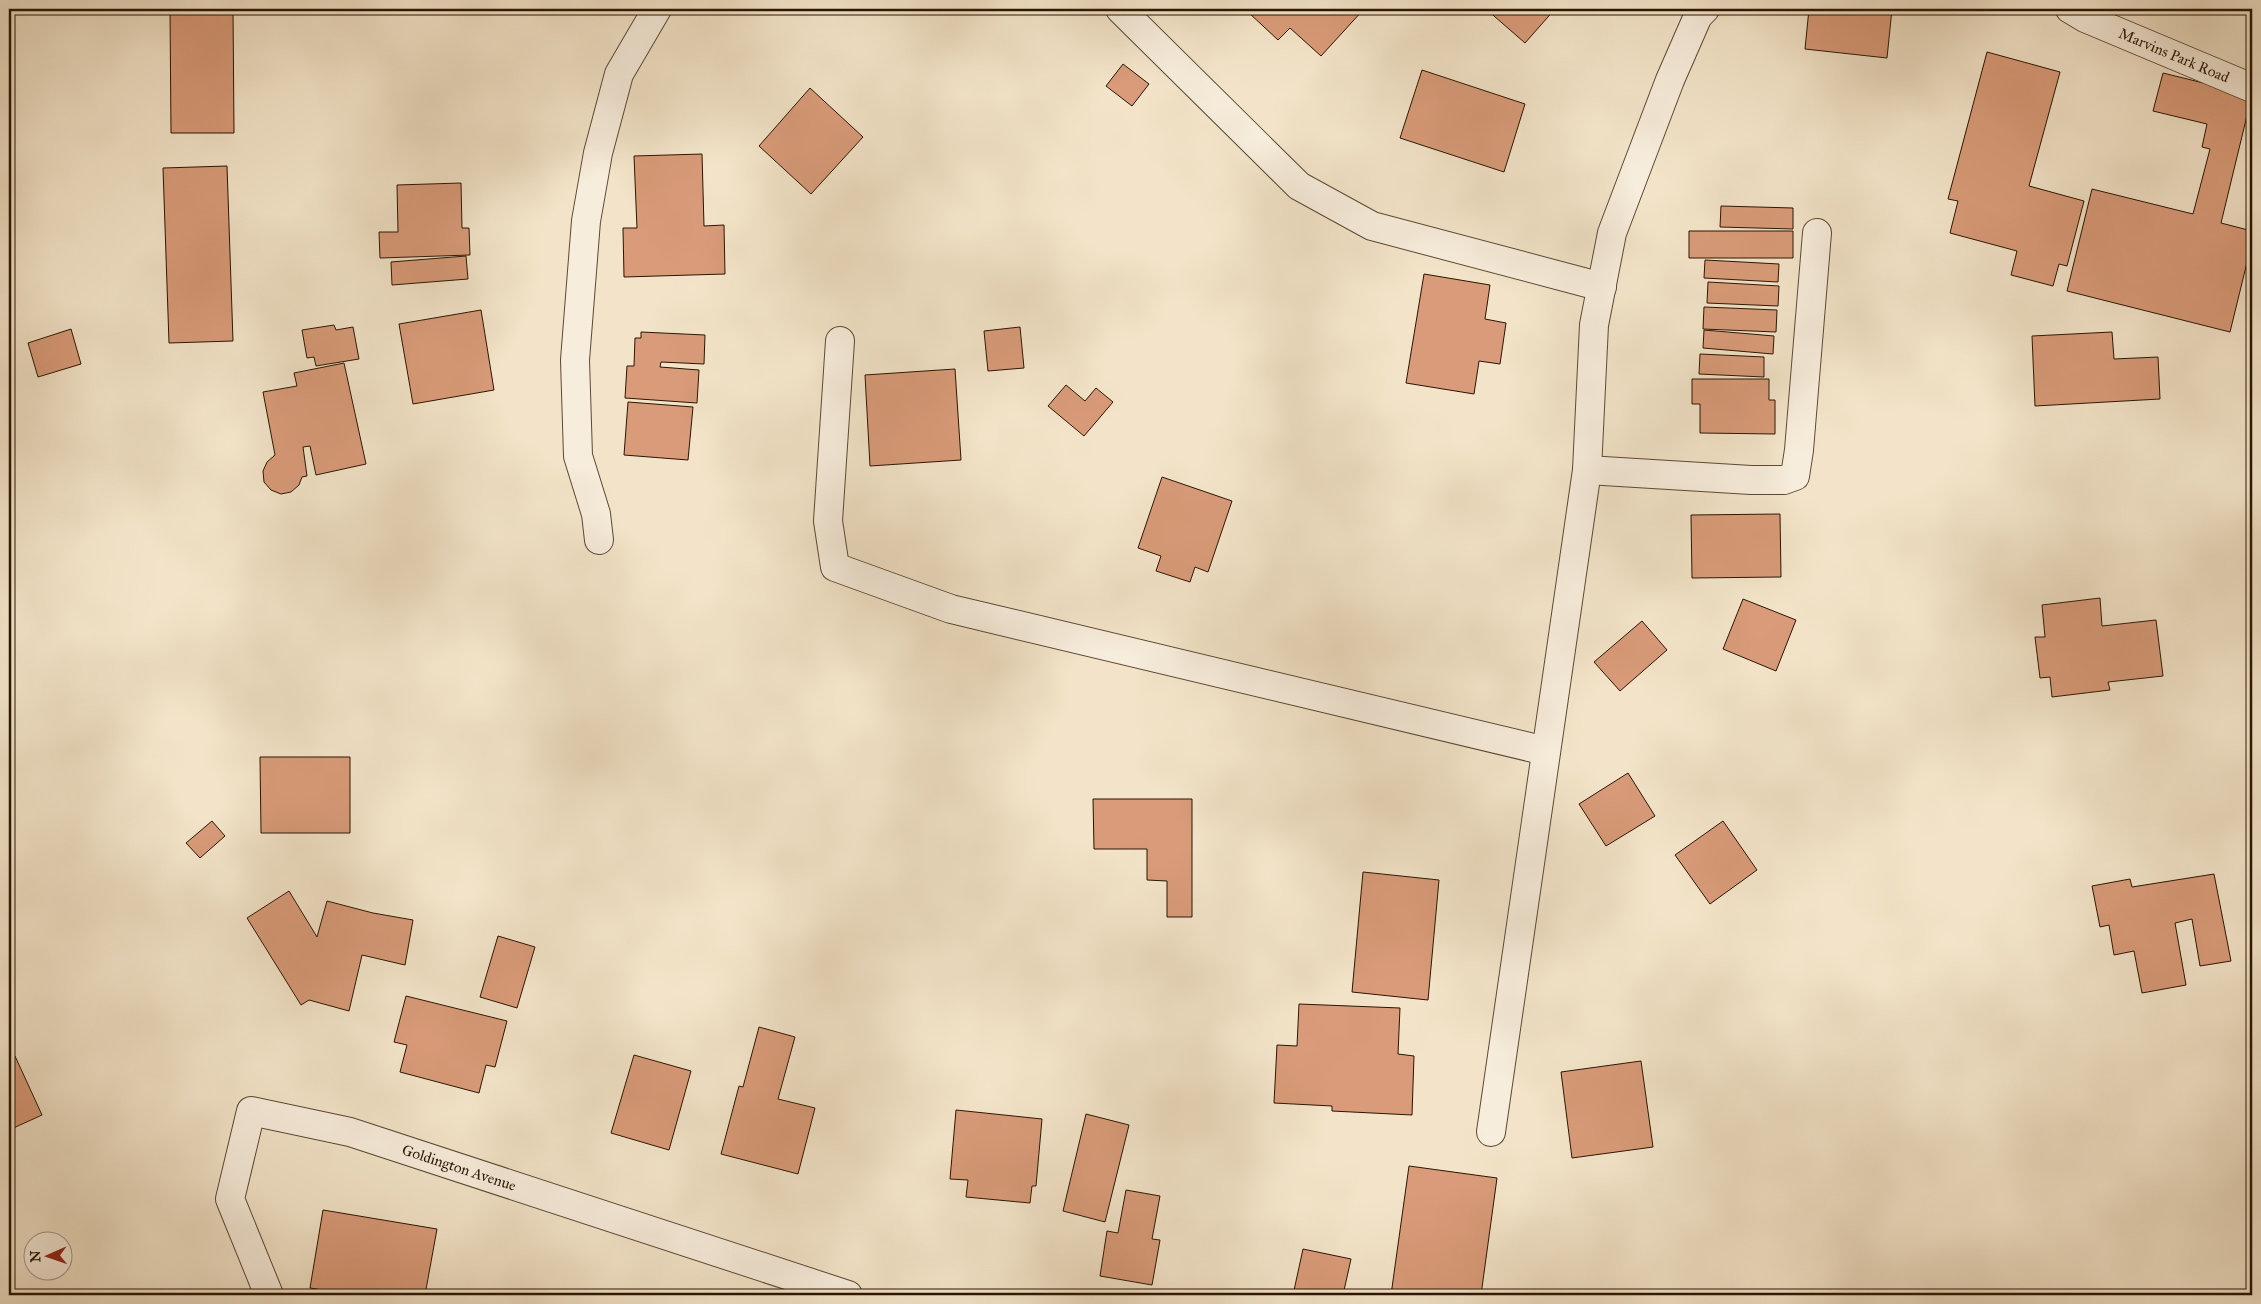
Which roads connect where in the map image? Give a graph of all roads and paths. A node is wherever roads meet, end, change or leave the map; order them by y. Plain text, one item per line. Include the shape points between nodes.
1 (657, 9) edge
2 (1120, 9) edge
3 (1705, 9) edge
4 (2070, 9) edge
5 (2252, 88) edge
6 (1817, 233) dead end
7 (1602, 286) junction
8 (840, 341) dead end
9 (1587, 470) junction
10 (599, 540) dead end
11 (1546, 751) junction
12 (1491, 1132) dead end
13 (269, 1295) edge
14 (848, 1295) edge

1 - 10 street via 619,74 598,153 586,221 575,360 578,456 596,514
2 - 7 street via 1299,186 1372,226
3 - 7 street via 1698,16 1637,164 1612,233
4 - 5 street, Marvins Park Road
6 - 9 street via 1795,476 1784,480 1751,480
7 - 9 street via 1594,324
8 - 11 street via 828,521 835,567 951,609
9 - 11 street
11 - 12 street
13 - 14 street, Goldington Avenue via 230,1199 251,1111 350,1132

